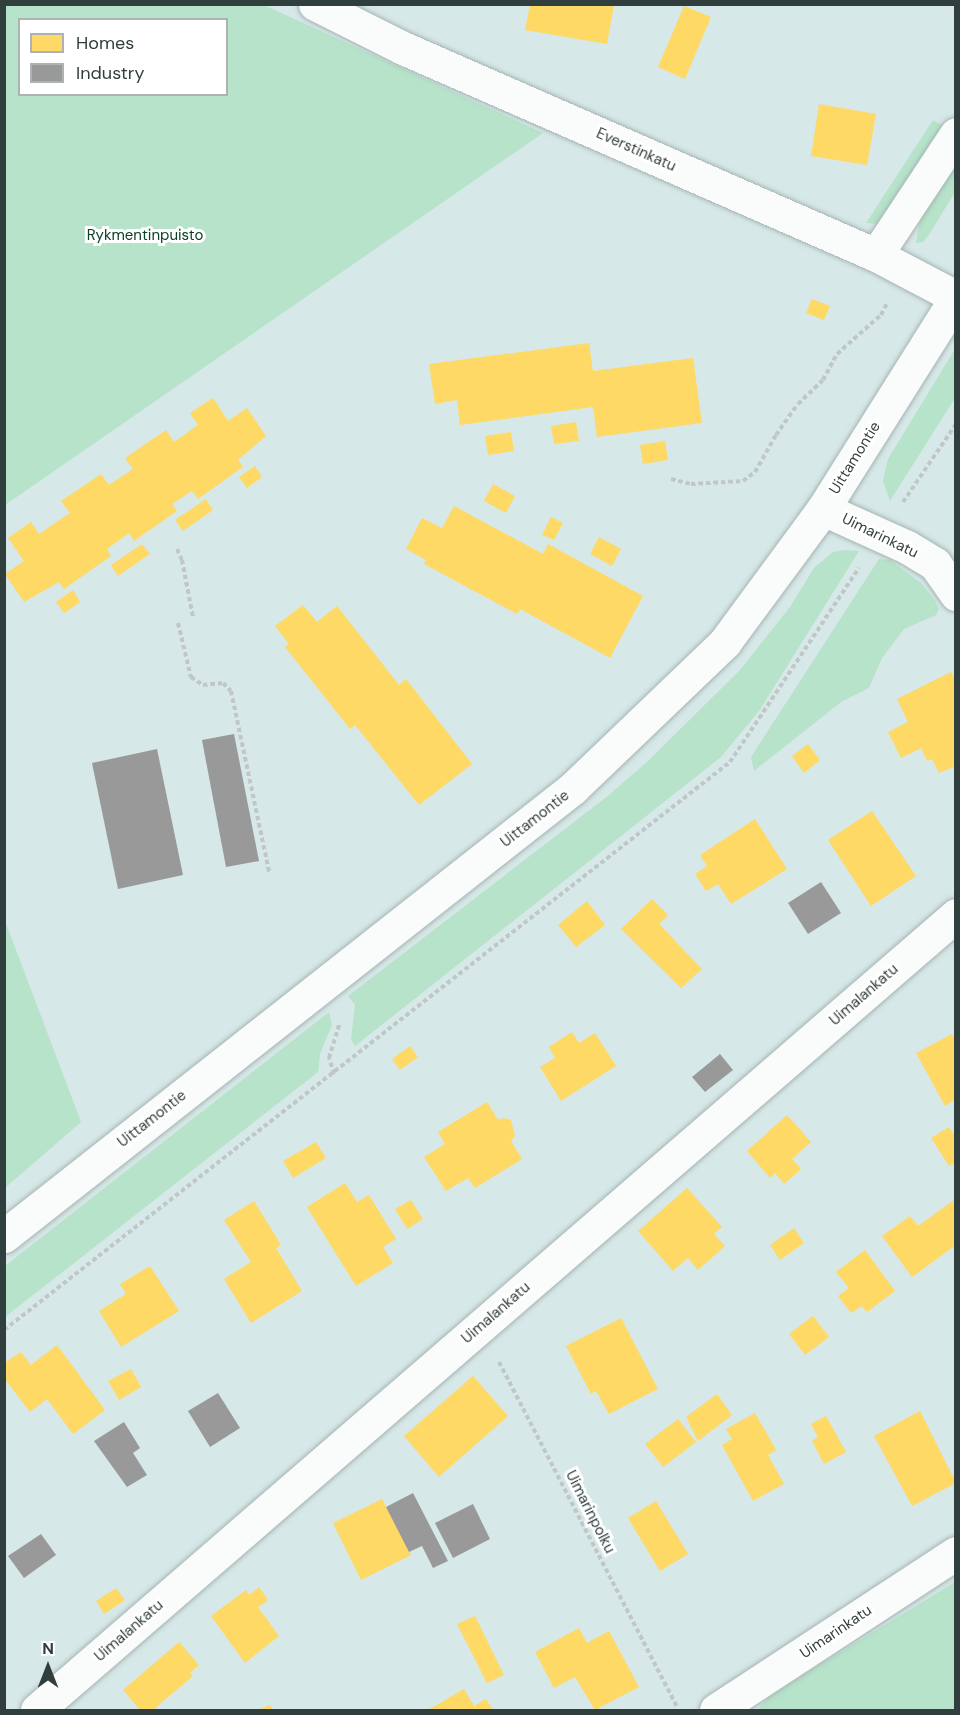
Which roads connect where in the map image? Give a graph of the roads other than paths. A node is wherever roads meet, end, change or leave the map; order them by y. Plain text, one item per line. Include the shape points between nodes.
1 (325, 6) edge
2 (956, 134) edge
3 (876, 255) junction
4 (956, 297) edge
5 (823, 509) junction
6 (956, 594) edge
7 (956, 915) edge
8 (4, 1236) edge
9 (956, 1553) edge
10 (37, 1710) edge
11 (716, 1710) edge

1 - 3 street, Everstinkatu via 414,52
2 - 3 street
3 - 4 street, Everstinkatu
4 - 5 street, Uittamontie
5 - 6 street, Uimarinkatu via 934,564
5 - 8 street, Uittamontie via 725,642 573,788
7 - 10 street, Uimalankatu
9 - 11 street, Uimarinkatu

